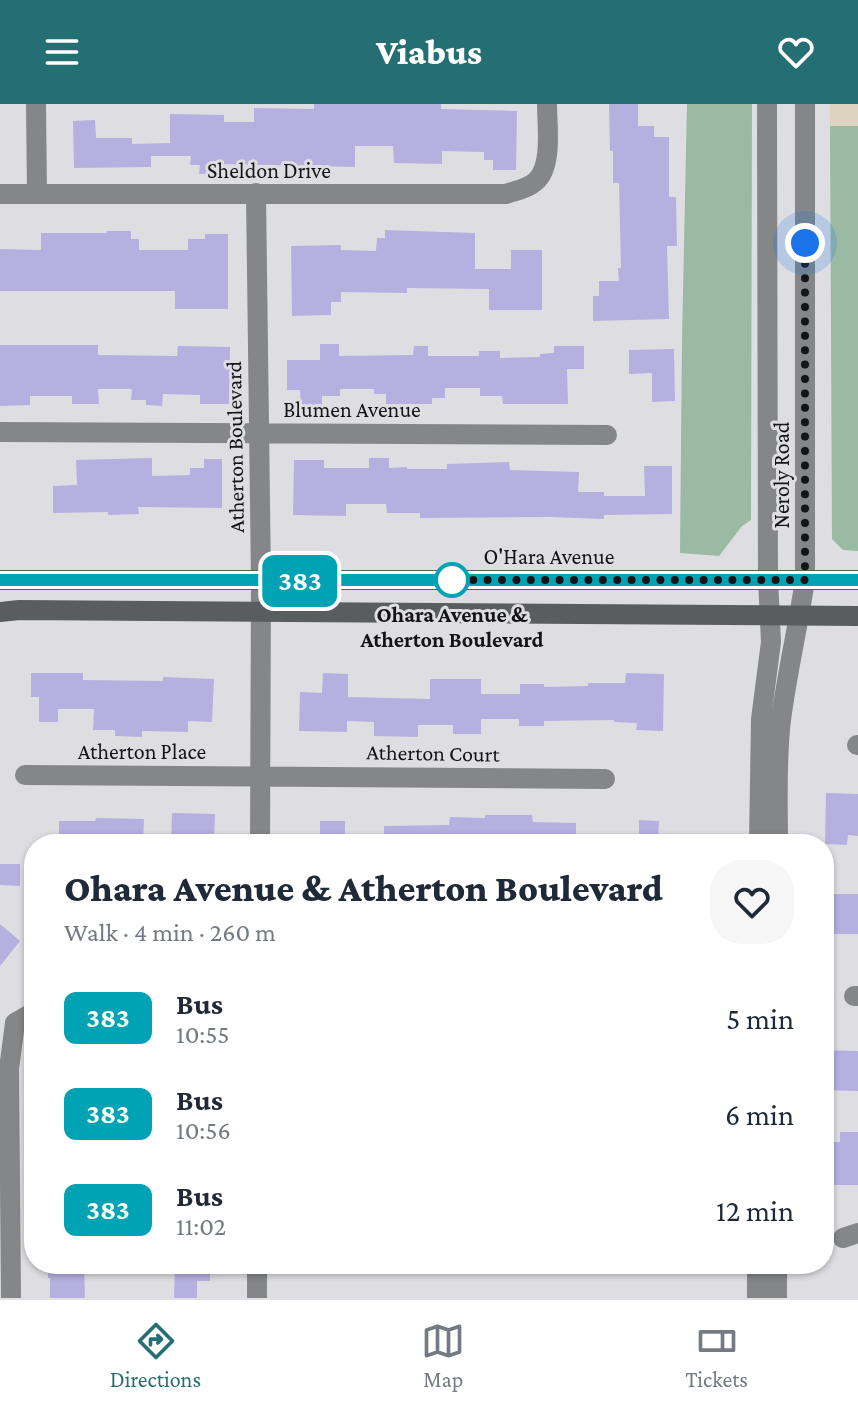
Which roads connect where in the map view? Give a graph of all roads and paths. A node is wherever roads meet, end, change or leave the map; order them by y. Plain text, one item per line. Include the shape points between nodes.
1 (36, 104) edge
2 (547, 104) edge
3 (767, 104) edge
4 (801, 105) edge
5 (256, 193) junction
6 (0, 194) edge
7 (37, 194) junction
8 (0, 432) edge
9 (259, 432) junction
10 (607, 435) dead end
11 (768, 579) junction
12 (0, 580) edge
13 (805, 580) junction
14 (858, 580) edge
15 (261, 581) junction
16 (260, 611) junction
17 (0, 612) edge
18 (800, 615) junction
19 (769, 616) junction
20 (858, 616) edge
21 (25, 775) dead end
22 (260, 776) junction
23 (605, 779) dead end
24 (260, 834) edge
25 (759, 834) edge
26 (778, 834) edge
27 (24, 1018) edge
28 (257, 1274) edge
29 (757, 1274) edge
30 (777, 1274) edge
31 (11, 1298) edge
32 (257, 1298) edge
33 (757, 1298) edge
34 (777, 1298) edge

1 - 7 street
2 - 5 street, Sheldon Drive via 545,168 536,182 506,194
3 - 11 street, Neroly Road
4 - 13 street, Neroly Road
5 - 7 street, Sheldon Drive
5 - 9 street, Atherton Boulevard
6 - 7 street, Sheldon Drive
8 - 9 street, Blumen Avenue
9 - 10 street, Blumen Avenue
9 - 15 street, Atherton Boulevard
11 - 13 main road, O'Hara Avenue
11 - 15 main road, O'Hara Avenue
11 - 19 street, Neroly Road
12 - 15 main road, O'Hara Avenue
13 - 14 main road, O'Hara Avenue
13 - 18 street, Neroly Road
15 - 16 street, Atherton Boulevard
16 - 17 main road
16 - 19 main road
16 - 22 street, Atherton Boulevard
18 - 19 main road
18 - 20 main road
18 - 26 street, Neroly Road via 781,724
19 - 25 street, Neroly Road
21 - 22 street, Atherton Place
22 - 23 street, Atherton Court
22 - 24 street, Atherton Boulevard
27 - 31 street via 15,1023 9,1069
28 - 32 street
29 - 33 street
30 - 34 street

